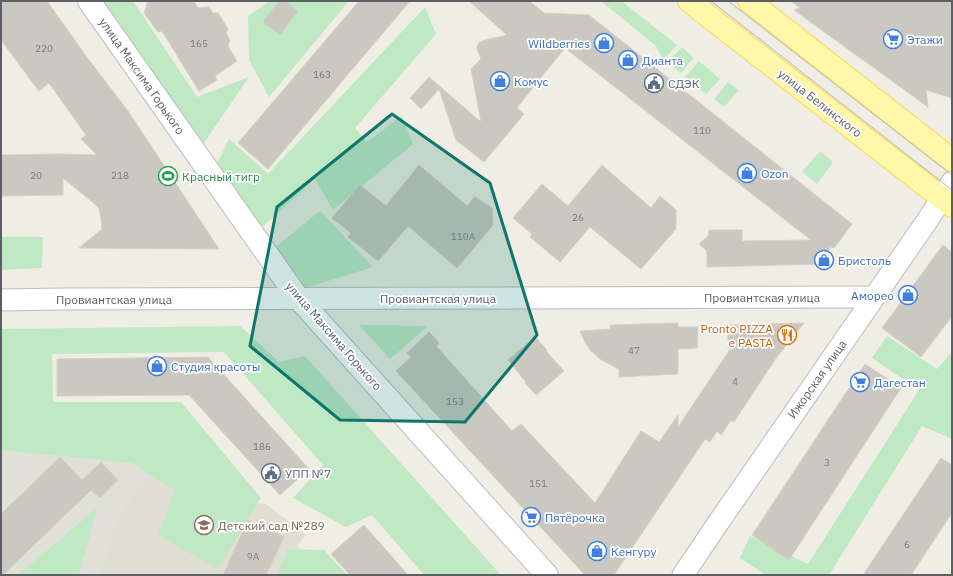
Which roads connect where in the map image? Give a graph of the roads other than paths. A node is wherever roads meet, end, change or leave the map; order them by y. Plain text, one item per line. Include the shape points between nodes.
1 (89, 1) edge
2 (688, 1) edge
3 (749, 1) edge
4 (952, 160) edge
5 (949, 195) edge
6 (874, 297) junction
7 (298, 298) junction
8 (1, 300) edge
9 (547, 575) edge
10 (683, 575) edge

1 - 7 street, улица Максима Горького
2 - 5 main road, улица Белинского
3 - 4 main road
5 - 6 street, Ижорская улица
6 - 7 street, Провиантская улица
6 - 10 street, Ижорская улица
7 - 8 street, Провиантская улица
7 - 9 street, улица Максима Горького

